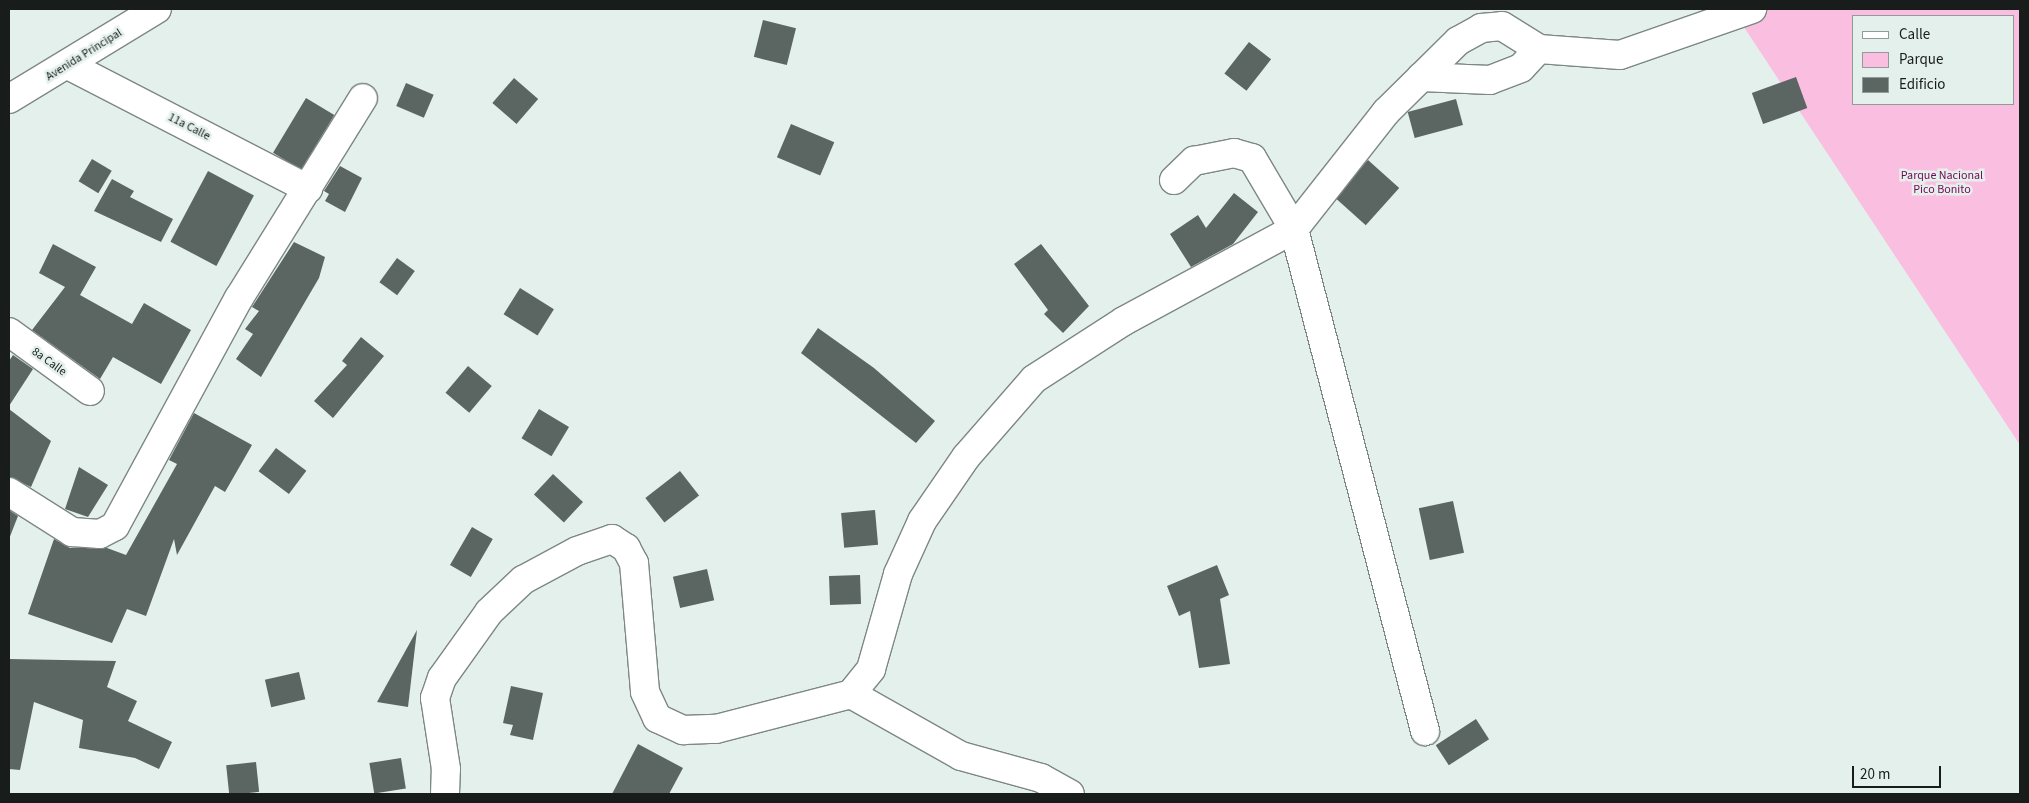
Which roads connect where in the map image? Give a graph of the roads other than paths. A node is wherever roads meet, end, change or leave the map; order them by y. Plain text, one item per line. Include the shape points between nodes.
1 (158, 9) edge
2 (1752, 9) edge
3 (1539, 50) junction
4 (70, 66) junction
5 (1421, 77) junction
6 (363, 98) dead end
7 (9, 100) edge
8 (1174, 180) dead end
9 (308, 189) junction
10 (1294, 229) junction
11 (9, 332) edge
12 (90, 391) dead end
13 (9, 492) edge
14 (851, 694) junction
15 (1425, 731) dead end
16 (445, 794) edge
17 (1070, 794) edge

1 - 4 street, Avenida Principal
2 - 3 street via 1620,55
3 - 5 street via 1521,68 1490,80
3 - 5 street via 1502,26 1480,28 1458,41
4 - 7 street, Avenida Principal
4 - 9 street, 11a Calle
5 - 10 street via 1339,167
6 - 9 street
8 - 10 street via 1194,161 1234,153 1252,158
9 - 13 street via 239,298 115,526 100,534 72,532
10 - 14 street via 1124,321 1034,379 966,457 922,522 898,574 871,669
10 - 15 street
11 - 12 street, 8a Calle
14 - 16 street via 716,729 683,730 657,718 645,692 634,562 626,548 612,539 577,551 523,580 489,612 442,678 435,698 446,770
14 - 17 street via 961,756 1041,778

